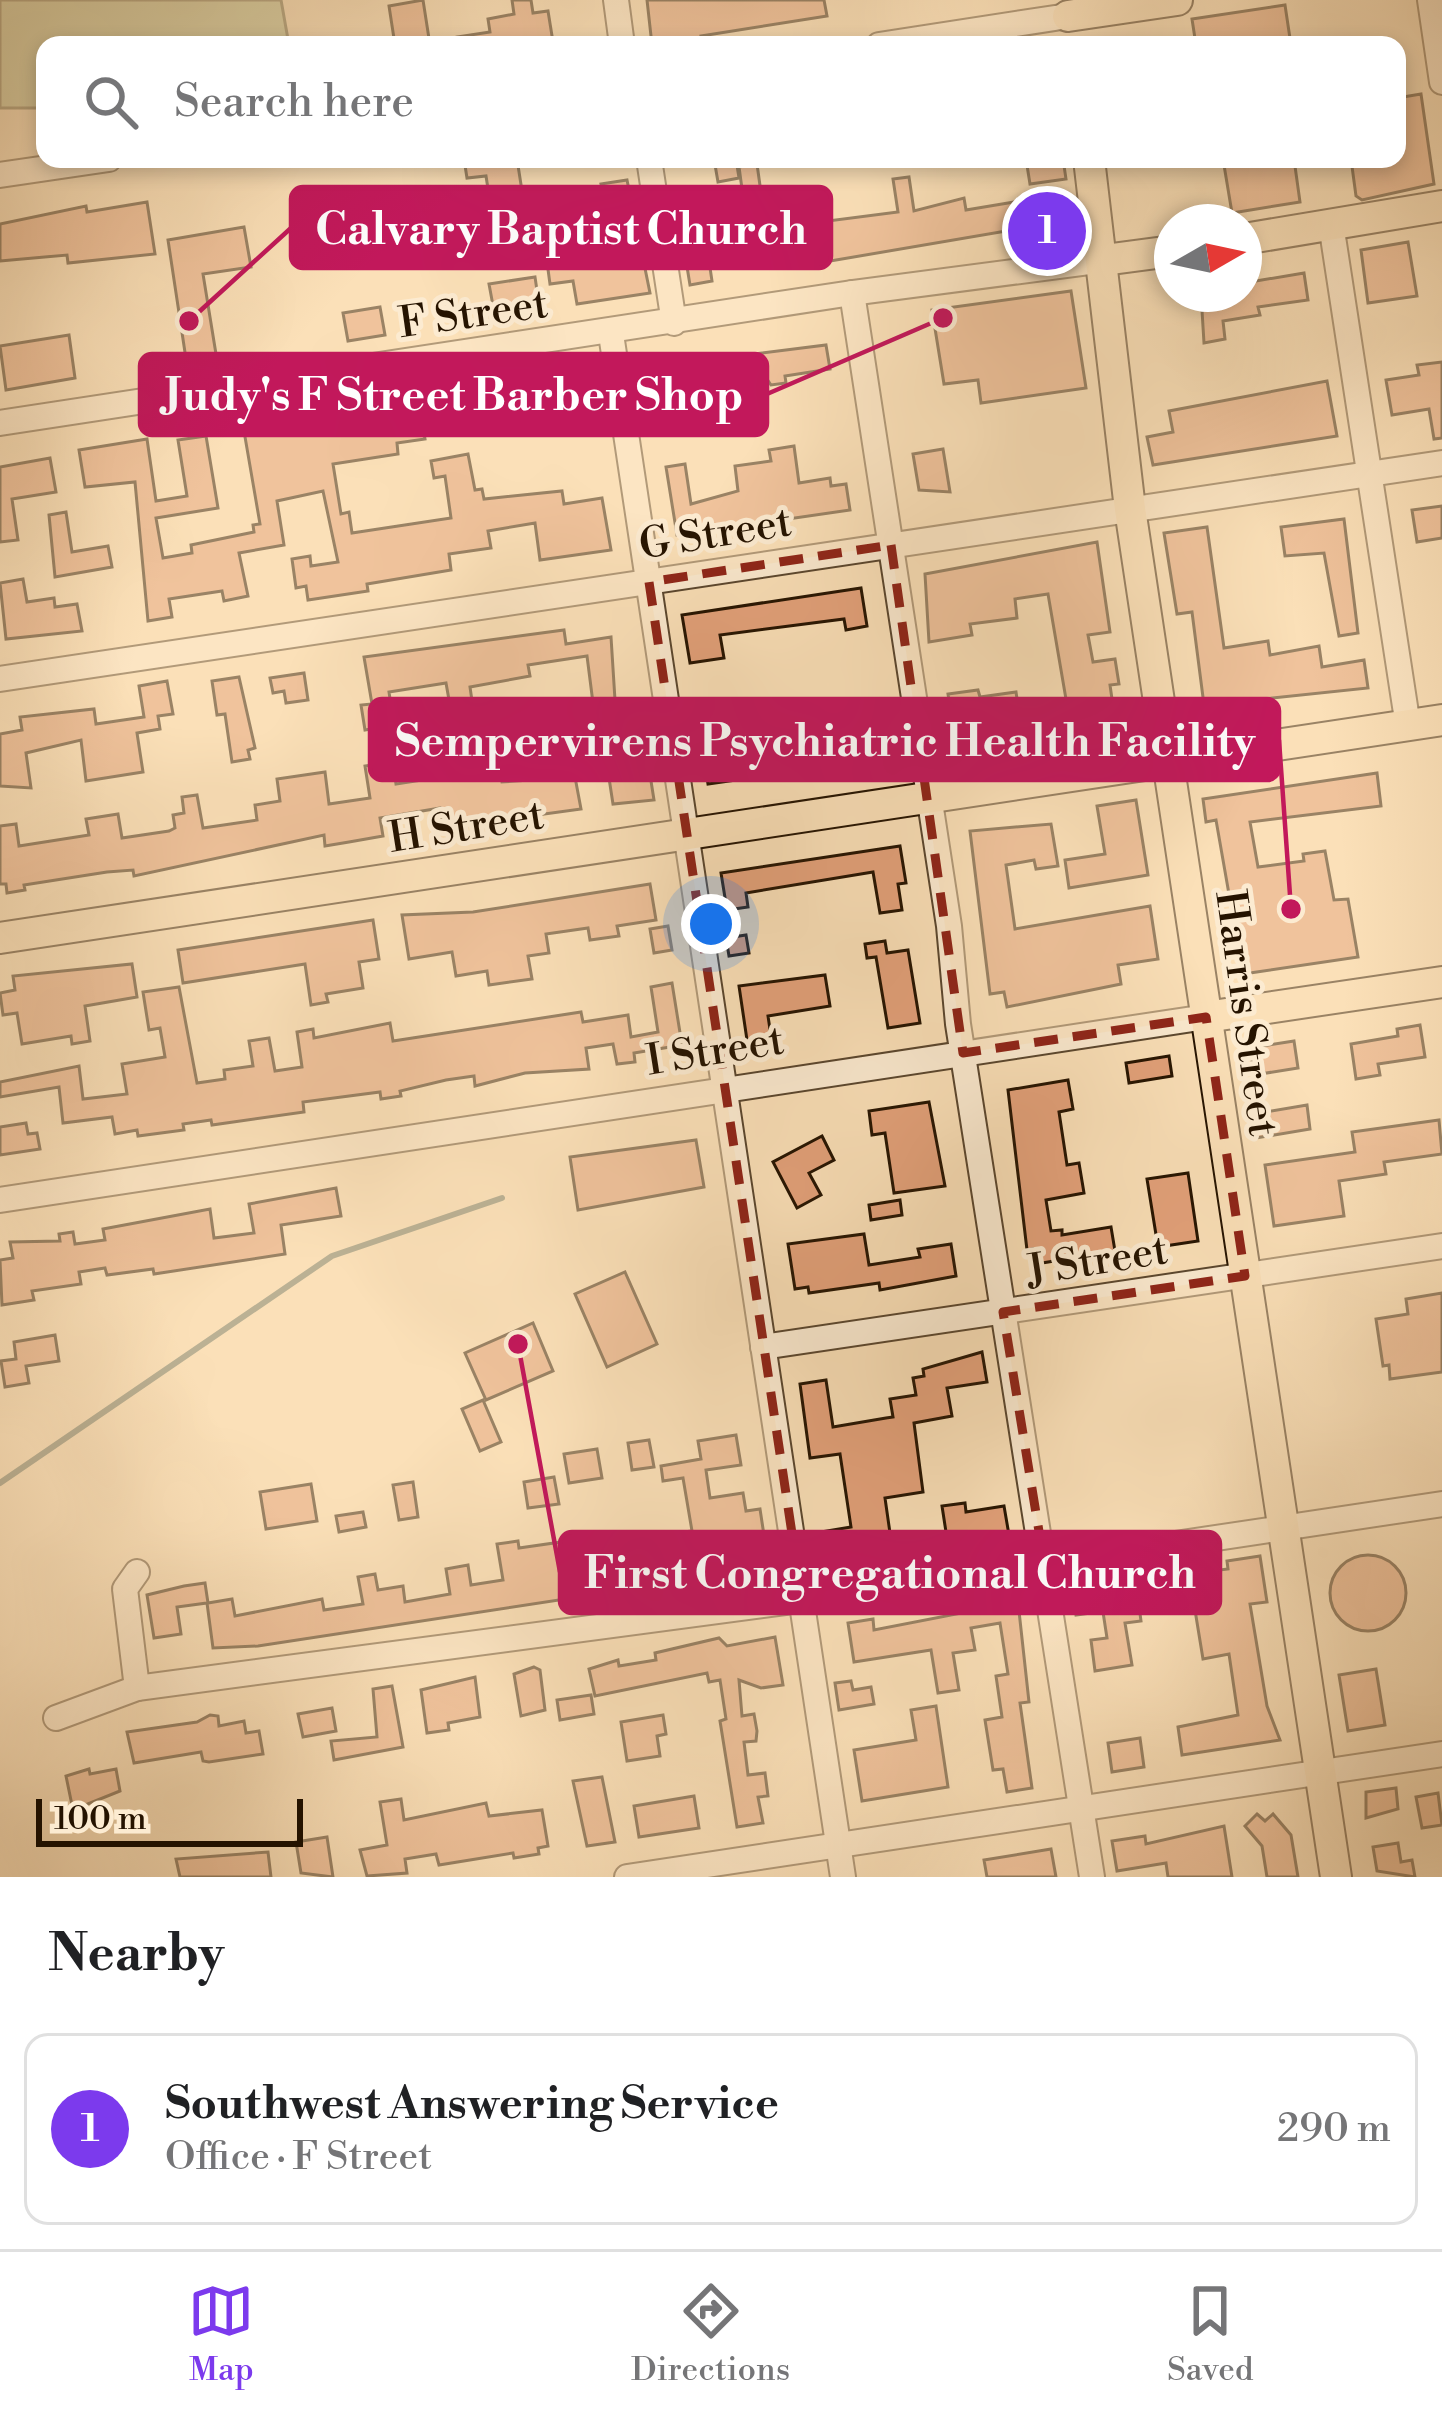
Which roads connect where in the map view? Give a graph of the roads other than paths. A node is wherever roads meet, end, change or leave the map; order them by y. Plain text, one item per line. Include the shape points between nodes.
1 (616, 0) edge
2 (1177, 0) edge
3 (1430, 0) edge
4 (1068, 20) edge
5 (621, 36) edge
6 (946, 36) edge
7 (1442, 82) edge
8 (48, 168) edge
9 (650, 168) edge
10 (1090, 168) edge
11 (0, 175) edge
12 (1442, 206) edge
13 (1331, 224) junction
14 (1262, 236) edge
15 (1154, 253) edge
16 (1104, 260) junction
17 (852, 293) junction
18 (674, 323) junction
19 (610, 334) junction
20 (0, 423) edge
21 (1442, 463) edge
22 (1370, 474) junction
23 (1130, 509) junction
24 (891, 545) junction
25 (649, 582) junction
26 (0, 679) edge
27 (1442, 720) edge
28 (1408, 726) junction
29 (1168, 762) junction
30 (929, 796) junction
31 (687, 834) junction
32 (0, 938) edge
33 (1197, 961) junction
34 (1442, 982) edge
35 (1289, 1005) junction
36 (1206, 1017) junction
37 (963, 1053) junction
38 (724, 1090) junction
39 (0, 1200) edge
40 (1442, 1246) edge
41 (1245, 1276) junction
42 (1003, 1312) junction
43 (763, 1347) junction
44 (1442, 1504) edge
45 (1283, 1526) junction
46 (1044, 1562) junction
47 (137, 1572) dead end
48 (802, 1600) junction
49 (137, 1688) junction
50 (56, 1718) dead end
51 (1442, 1754) edge
52 (1320, 1773) junction
53 (1081, 1810) junction
54 (838, 1846) junction
55 (627, 1877) edge
56 (843, 1877) edge
57 (1092, 1877) edge
58 (1336, 1877) edge

1 - 5 street
2 - 4 main road
3 - 7 street
4 - 6 street
8 - 11 street
9 - 18 street
10 - 16 main road, Harris Street
12 - 13 main road
13 - 14 main road
13 - 22 street
15 - 16 main road, F Street
16 - 17 street, F Street
16 - 23 main road, Harris Street
17 - 18 street, F Street
17 - 24 street
18 - 19 street, F Street
19 - 20 street, F Street
19 - 25 street
21 - 22 street, G Street
22 - 23 street, G Street
22 - 28 street
23 - 24 street, G Street
23 - 29 main road, Harris Street
24 - 25 street, G Street
24 - 30 street
25 - 26 street, G Street
25 - 31 street
27 - 28 main road, H Street
28 - 29 main road, H Street
29 - 30 main road, H Street
29 - 33 main road, Harris Street
30 - 31 main road, H Street
30 - 37 street
31 - 32 main road, H Street
31 - 38 street
33 - 35 main road via 1211,992 1226,1002
33 - 36 main road, Harris Street
34 - 35 main road, I Street
35 - 36 main road, I Street
36 - 37 street, I Street
36 - 41 main road, Harris Street
37 - 38 street, I Street
37 - 42 street
38 - 39 street, I Street
38 - 43 street
40 - 41 street, J Street
41 - 42 street, J Street
41 - 45 main road, Harris Street
42 - 43 street, J Street
42 - 46 street
43 - 48 street
44 - 45 street
45 - 46 street
45 - 52 main road, Harris Street
46 - 48 street
46 - 53 street
47 - 49 street via 125,1589
48 - 49 street
48 - 54 street
49 - 50 street
51 - 52 street
52 - 53 street
52 - 58 main road, Harris Street
53 - 54 street
53 - 57 street
54 - 55 street
54 - 56 street

